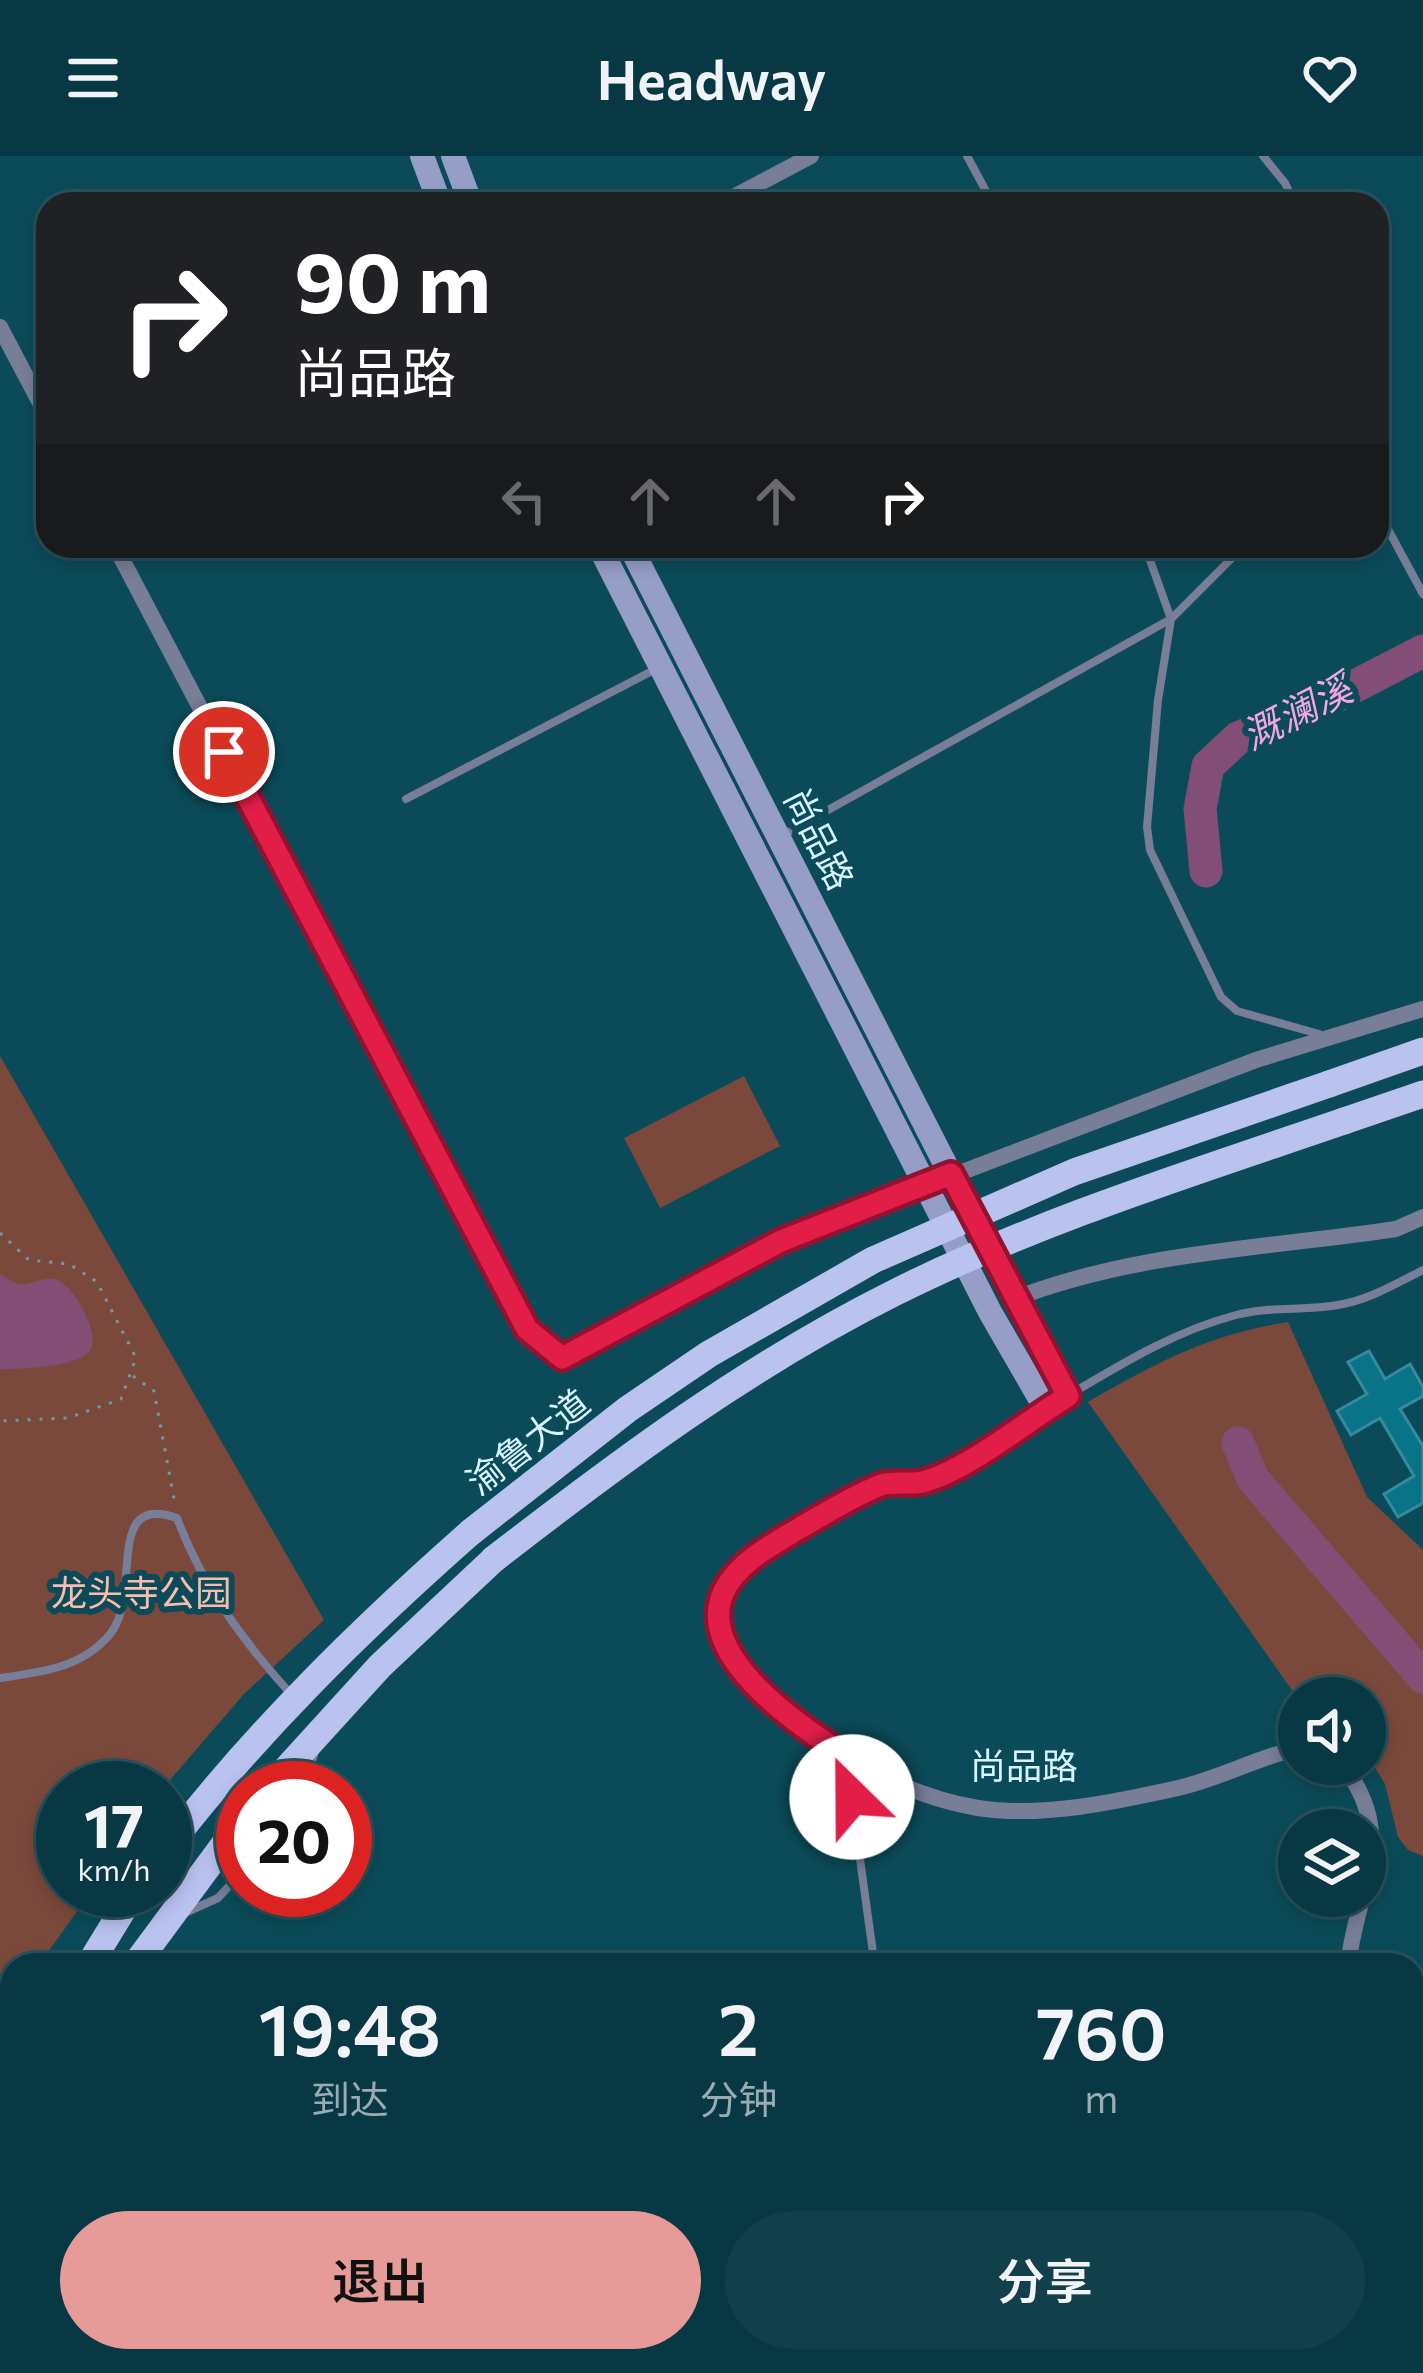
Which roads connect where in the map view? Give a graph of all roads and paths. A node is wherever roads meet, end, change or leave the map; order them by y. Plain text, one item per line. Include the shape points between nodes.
1 (422, 156) edge
2 (453, 156) edge
3 (811, 156) edge
4 (967, 156) edge
5 (1262, 156) edge
6 (436, 192) edge
7 (466, 192) edge
8 (743, 192) edge
9 (986, 192) edge
10 (1290, 192) edge
11 (0, 327) edge
12 (36, 395) edge
13 (1389, 531) edge
14 (121, 558) edge
15 (605, 558) edge
16 (636, 558) edge
17 (1149, 558) edge
18 (1232, 558) edge
19 (1423, 594) edge
20 (1171, 619) junction
21 (661, 667) junction
22 (406, 799) dead end
23 (778, 838) junction
24 (1423, 1009) edge
25 (1333, 1036) junction
26 (1423, 1051) edge
27 (1423, 1094) edge
28 (951, 1174) junction
29 (926, 1184) junction
30 (1423, 1217) edge
31 (0, 1233) edge
32 (1423, 1270) edge
33 (1014, 1299) junction
34 (130, 1374) junction
35 (1057, 1402) junction
36 (0, 1421) edge
37 (177, 1518) junction
38 (0, 1678) edge
39 (296, 1698) junction
40 (326, 1721) junction
41 (1278, 1755) edge
42 (846, 1756) junction
43 (292, 1761) edge
44 (313, 1761) edge
45 (1354, 1785) edge
46 (192, 1817) edge
47 (216, 1855) edge
48 (216, 1899) edge
49 (118, 1917) edge
50 (164, 1923) junction
51 (96, 1953) edge
52 (143, 1953) edge
53 (873, 1953) edge
54 (1351, 1953) edge

1 - 6 main road
2 - 7 main road
3 - 8 street
4 - 9 lane
5 - 10 lane
11 - 12 street
13 - 19 lane
14 - 29 street via 527,1329 562,1358 781,1241
15 - 21 main road, 尚品路
16 - 23 main road, 尚品路
17 - 20 lane
18 - 20 lane
20 - 23 lane
20 - 25 lane via 1157,700 1150,850 1221,997 1237,1011
21 - 22 lane
21 - 29 main road, 尚品路
23 - 28 main road, 尚品路
24 - 25 street
25 - 28 street
26 - 39 highway, 渝鲁大道, bridge via 1074,1172 873,1260 709,1354 470,1532
27 - 40 highway, 渝鲁大道, bridge via 1087,1209 896,1292 733,1383 494,1558
28 - 29 street
28 - 33 main road, 尚品路
29 - 35 main road, 尚品路 via 990,1312
30 - 33 street via 1396,1229 1125,1267
31 - 34 path via 29,1260 68,1264 98,1282 136,1358
32 - 35 lane via 1365,1299 1241,1314 1191,1329
33 - 35 main road, 尚品路
34 - 36 path via 122,1399 68,1418
34 - 37 path via 154,1391
35 - 42 street, 尚品路 via 956,1467 844,1503 771,1545 726,1587 721,1636 732,1657 754,1685
37 - 38 lane via 159,1511 135,1523 128,1591 110,1635 74,1662
37 - 39 lane via 242,1641
39 - 46 highway, 渝鲁大道
40 - 43 highway, 渝鲁大道
40 - 44 lane
41 - 42 street, 尚品路 via 1181,1788 1060,1809 960,1804
42 - 53 lane
45 - 54 street via 1373,1859
47 - 50 highway
48 - 50 lane
49 - 51 highway
50 - 52 highway

